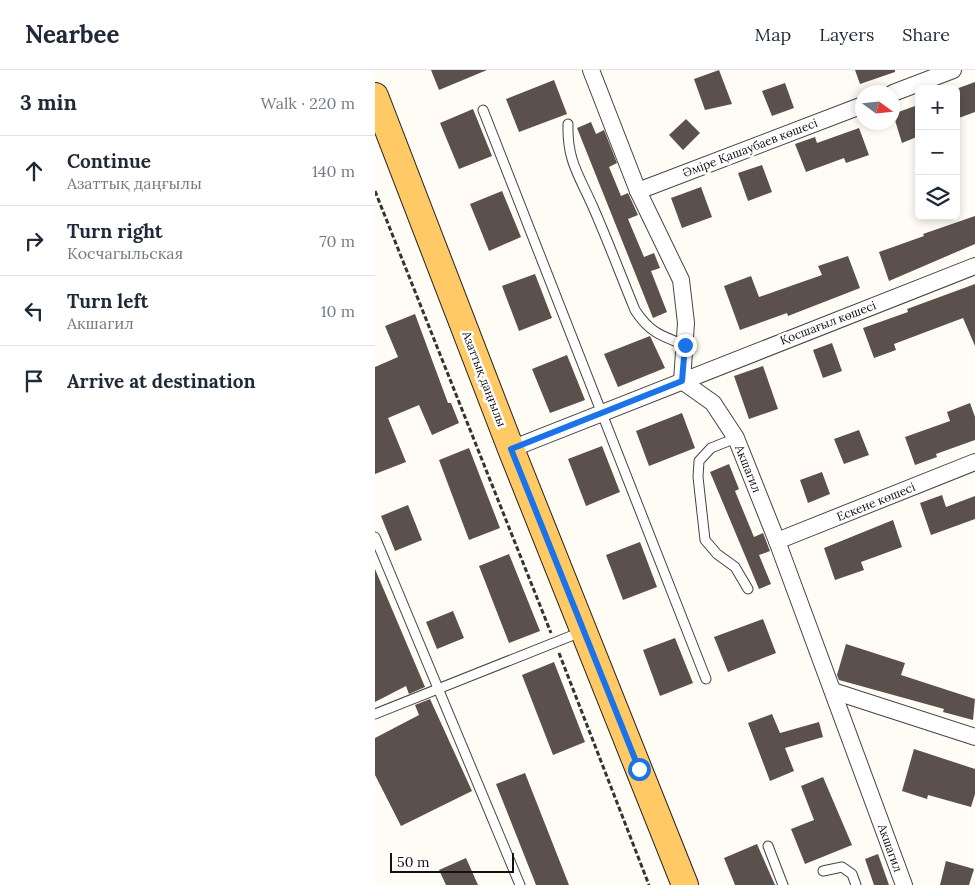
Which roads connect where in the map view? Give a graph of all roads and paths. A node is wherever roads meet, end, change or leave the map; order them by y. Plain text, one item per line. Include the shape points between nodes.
1 (591, 70) edge
2 (953, 70) edge
3 (900, 90) edge
4 (375, 96) edge
5 (855, 108) edge
6 (483, 110) dead end
7 (567, 124) dead end
8 (375, 190) edge
9 (638, 191) junction
10 (975, 266) edge
11 (685, 345) junction
12 (682, 381) junction
13 (602, 414) junction
14 (736, 438) junction
15 (511, 449) junction
16 (975, 462) edge
17 (375, 537) edge
18 (777, 541) junction
19 (748, 589) dead end
20 (584, 631) junction
21 (555, 642) junction
22 (706, 679) dead end
23 (437, 688) junction
24 (833, 691) junction
25 (375, 714) edge
26 (975, 737) edge
27 (768, 846) dead end
28 (823, 872) dead end
29 (520, 885) edge
30 (649, 885) edge
31 (685, 885) edge
32 (783, 885) edge
33 (856, 885) edge
34 (904, 885) edge

1 - 9 street
2 - 3 street
4 - 15 main road, Азаттық даңғылы
5 - 9 street, Әміре Қашаубаев көшесі
6 - 13 lane
7 - 11 lane via 567,143 574,169 593,206 635,310 644,325
8 - 21 path
9 - 11 street via 681,280
10 - 12 street, Қосшағыл көшесі
11 - 12 street
12 - 13 street, Қосшағыл көшесі
12 - 14 street, Акшагил via 713,403
13 - 15 street, Қосшағыл көшесі
13 - 22 lane
14 - 18 street, Акшагил
14 - 19 lane via 711,448 699,462 698,477 705,540 735,567
15 - 20 main road, Азаттық даңғылы
16 - 18 street, Ескене көшесі
17 - 23 lane
18 - 24 street, Акшагил
20 - 21 lane
20 - 31 main road, Азаттық даңғылы
21 - 23 lane
21 - 30 path
23 - 25 lane
23 - 29 lane
24 - 26 street
24 - 34 street, Акшагил
27 - 32 lane
28 - 33 lane via 842,866 852,874

